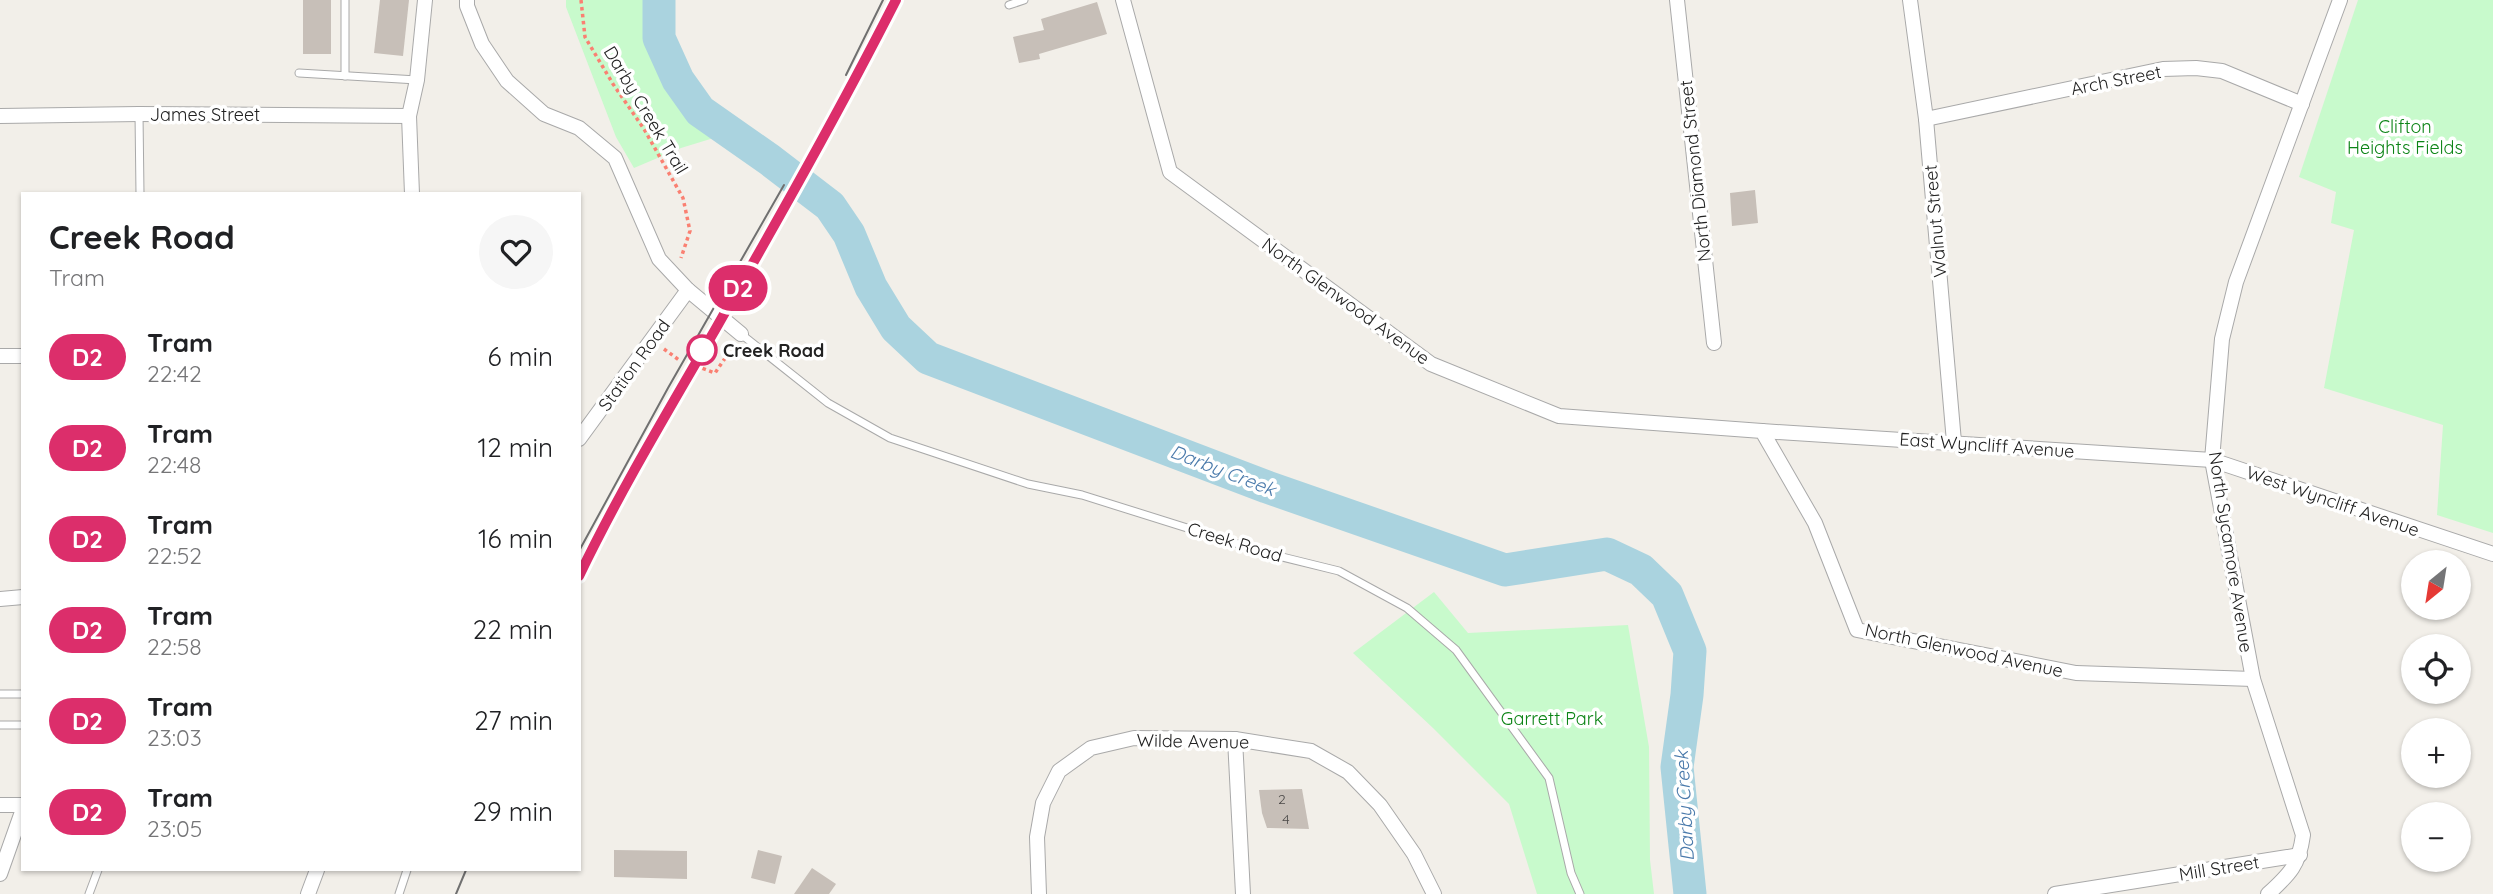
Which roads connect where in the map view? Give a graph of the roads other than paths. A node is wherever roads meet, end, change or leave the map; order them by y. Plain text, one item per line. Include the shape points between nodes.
1 (345, 0) edge
2 (425, 0) edge
3 (467, 0) edge
4 (1024, 0) edge
5 (1123, 0) edge
6 (1677, 0) edge
7 (1910, 0) edge
8 (2340, 0) edge
9 (1009, 5) dead end
10 (299, 73) dead end
11 (345, 76) junction
12 (417, 80) junction
13 (2302, 104) junction
14 (139, 114) junction
15 (0, 116) edge
16 (409, 116) junction
17 (1926, 119) junction
18 (140, 192) edge
19 (412, 192) edge
20 (688, 290) junction
21 (741, 334) joint
22 (1714, 343) dead end
23 (0, 356) edge
24 (21, 356) edge
25 (1762, 430) junction
26 (581, 436) edge
27 (1954, 442) junction
28 (2212, 460) junction
29 (2493, 554) edge
30 (21, 597) edge
31 (0, 599) edge
32 (2253, 679) junction
33 (0, 694) edge
34 (21, 694) edge
35 (0, 725) edge
36 (21, 725) edge
37 (1235, 739) junction
38 (0, 805) edge
39 (21, 807) edge
40 (21, 813) edge
41 (2300, 855) junction
42 (98, 871) edge
43 (317, 871) edge
44 (407, 871) edge
45 (0, 874) edge
46 (89, 894) edge
47 (308, 894) edge
48 (399, 894) edge
49 (1039, 894) edge
50 (1243, 894) edge
51 (1434, 894) edge
52 (1580, 894) edge
53 (2055, 894) edge
54 (2268, 894) edge

1 - 11 lane
2 - 12 street
3 - 20 street, Creek Road via 482,44 507,81 544,114 579,128 615,158 659,259
4 - 9 lane
5 - 25 street, North Glenwood Avenue via 1170,172 1431,364 1559,416
6 - 22 street, North Diamond Street
7 - 17 street, Walnut Street
8 - 13 street, North Sycamore Avenue
10 - 11 lane
11 - 12 lane
12 - 16 street
13 - 17 street, Arch Street via 2222,71 2185,68
13 - 28 street, North Sycamore Avenue via 2236,282 2222,339
14 - 15 street, James Street
14 - 16 street, James Street
14 - 18 lane
16 - 19 street
17 - 27 street, Walnut Street
20 - 21 street, Creek Road
20 - 26 street, Station Road
21 - 52 lane, Creek Road via 828,403 890,438 1028,484 1083,495 1339,571 1407,608 1456,650 1549,778
23 - 24 street
25 - 27 street, East Wyncliff Avenue
25 - 32 street, North Glenwood Avenue via 1815,523 1857,630 2076,673
27 - 28 street, East Wyncliff Avenue
28 - 29 street, West Wyncliff Avenue
28 - 32 street, North Sycamore Avenue
30 - 31 street
32 - 41 street, North Sycamore Avenue via 2303,835
33 - 34 lane
35 - 36 lane
37 - 49 street, Wilde Avenue via 1134,738 1091,748 1059,771 1043,803 1037,837
37 - 50 street
37 - 51 street, Wilde Avenue via 1311,751 1348,772 1380,805 1415,854
38 - 39 street
40 - 45 street
41 - 53 street, Mill Street
41 - 54 street via 2294,868
42 - 46 lane
43 - 47 street
44 - 48 lane

